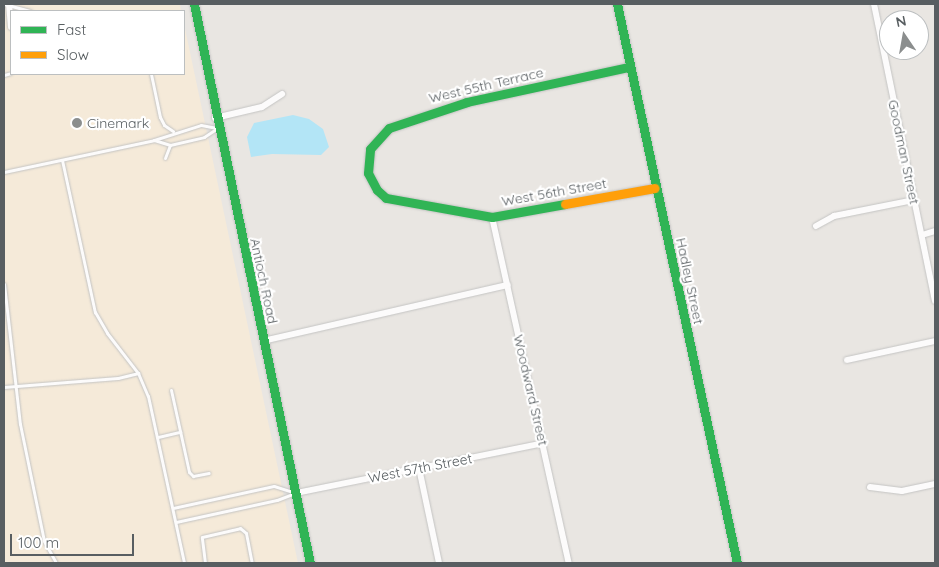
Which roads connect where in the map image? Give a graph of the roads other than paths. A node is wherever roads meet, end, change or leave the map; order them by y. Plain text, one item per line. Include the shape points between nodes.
1 (8, 4) edge
2 (195, 4) edge
3 (617, 4) edge
4 (874, 4) edge
5 (28, 10) edge
6 (10, 19) edge
7 (629, 68) junction
8 (151, 75) edge
9 (282, 94) dead end
10 (215, 118) junction
11 (218, 128) junction
12 (173, 131) junction
13 (154, 140) junction
14 (170, 145) junction
15 (166, 158) dead end
16 (367, 158) joint
17 (62, 160) junction
18 (4, 172) edge
19 (655, 188) junction
20 (914, 200) junction
21 (492, 217) junction
22 (816, 226) dead end
23 (935, 231) edge
24 (922, 235) junction
25 (4, 284) edge
26 (508, 286) junction
27 (935, 301) edge
28 (263, 340) junction
29 (935, 341) edge
30 (847, 360) dead end
31 (138, 373) junction
32 (15, 386) junction
33 (4, 387) edge
34 (171, 390) dead end
35 (180, 432) junction
36 (158, 437) junction
37 (543, 443) junction
38 (419, 468) junction
39 (209, 473) dead end
40 (935, 484) edge
41 (870, 487) dead end
42 (296, 493) junction
43 (172, 508) junction
44 (176, 522) junction
45 (56, 563) edge
46 (184, 563) edge
47 (205, 563) edge
48 (252, 563) edge
49 (310, 563) edge
50 (439, 563) edge
51 (569, 563) edge
52 (736, 563) edge

1 - 5 lane
1 - 6 street
2 - 10 street, Antioch Road
3 - 7 street, Hadley Street
4 - 20 street, Goodman Street
7 - 16 street, West 55th Terrace via 424,114 382,133
7 - 19 street, Hadley Street
8 - 12 lane via 160,117 164,125
9 - 10 street via 262,107
10 - 11 street, Antioch Road
11 - 12 lane via 201,125
11 - 14 lane via 204,137
11 - 28 street, Antioch Road
12 - 13 lane
13 - 14 lane
13 - 17 lane
14 - 15 lane
16 - 21 street, West 56th Street via 372,182 386,198
17 - 18 lane
17 - 31 lane via 95,312
19 - 21 street, West 56th Street
19 - 52 street, Hadley Street
20 - 22 street via 834,216
20 - 24 street, Goodman Street
21 - 26 street, Woodward Street
23 - 24 street
24 - 27 street, Goodman Street
25 - 32 lane
26 - 28 street
26 - 37 street, Woodward Street
28 - 42 street, Antioch Road
29 - 30 street
31 - 32 lane via 118,378
31 - 36 lane via 148,396
32 - 33 lane
32 - 45 lane via 44,541
34 - 35 lane
35 - 36 lane
35 - 39 lane via 190,474
36 - 43 lane
37 - 38 street, West 57th Street
37 - 51 street, Woodward Street
38 - 42 street, West 57th Street
38 - 50 street
40 - 41 street via 902,491
42 - 43 lane via 274,486
42 - 44 lane
42 - 49 street, Antioch Road
43 - 44 lane
44 - 46 lane
47 - 48 lane via 202,537 240,528 246,533

